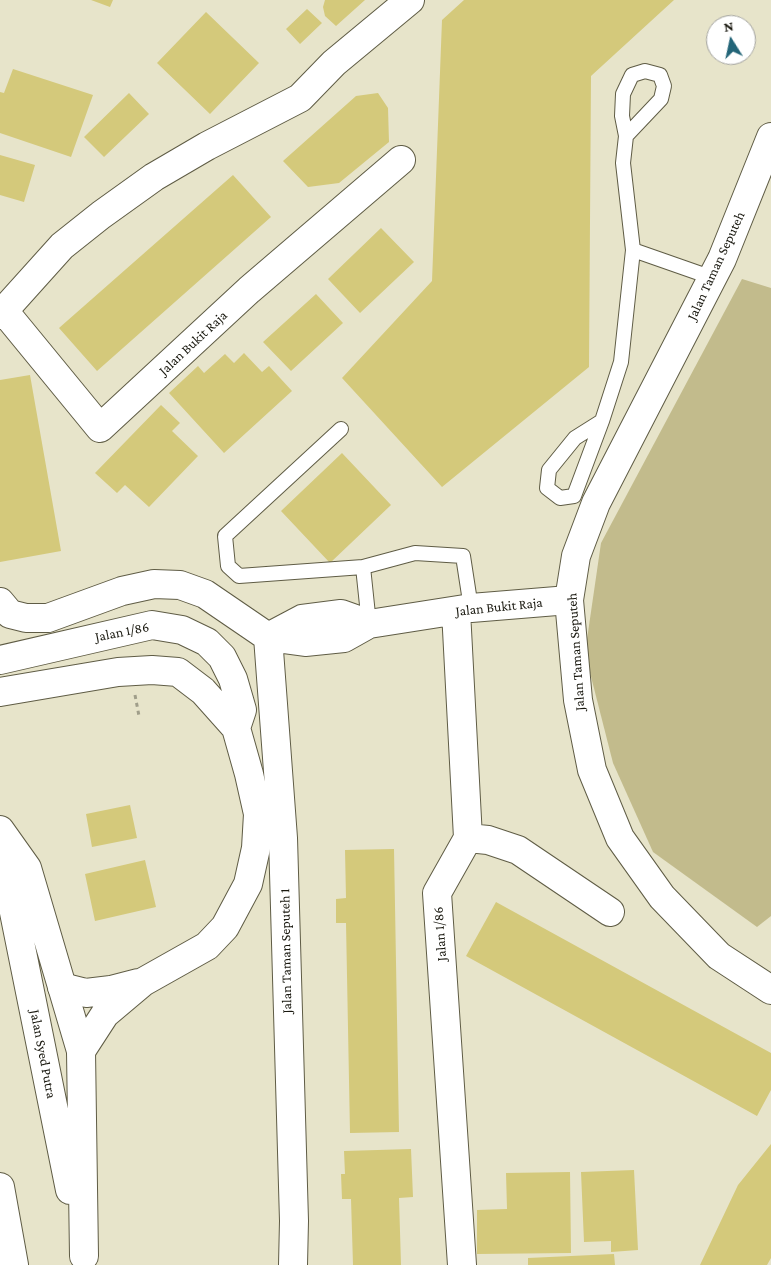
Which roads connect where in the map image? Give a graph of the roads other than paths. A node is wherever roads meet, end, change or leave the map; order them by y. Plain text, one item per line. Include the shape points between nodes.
1 (410, 0) edge
2 (626, 136) dead end
3 (771, 137) edge
4 (401, 160) dead end
5 (634, 250) junction
6 (713, 278) junction
7 (2, 313) edge
8 (602, 422) junction
9 (341, 429) dead end
10 (363, 568) junction
11 (569, 600) junction
12 (0, 602) edge
13 (463, 609) junction
14 (369, 624) junction
15 (102, 636) junction
16 (268, 637) junction
17 (0, 660) edge
18 (126, 680) junction
19 (0, 692) edge
20 (236, 728) junction
21 (0, 830) edge
22 (468, 838) junction
23 (0, 843) edge
24 (610, 912) dead end
25 (143, 982) junction
26 (62, 987) junction
27 (771, 990) edge
28 (80, 1051) junction
29 (0, 1187) edge
30 (84, 1260) edge
31 (14, 1265) edge
32 (293, 1265) edge
33 (462, 1265) edge

1 - 7 street, Jalan Bukit Raja via 334,63 300,98 207,146 101,215 62,246
2 - 5 lane via 624,163
3 - 6 street, Jalan Taman Seputeh
4 - 7 street, Jalan Bukit Raja via 249,290 100,428
5 - 6 lane
5 - 8 lane via 621,362
6 - 11 street, Jalan Taman Seputeh via 596,503 576,556
8 - 8 lane via 574,496 560,498 547,488 549,470 575,438
9 - 10 lane via 225,536 228,566 239,576
10 - 13 lane via 416,553 464,556
10 - 14 lane
11 - 13 street, Jalan Bukit Raja
11 - 27 street, Jalan Taman Seputeh via 578,700 592,770 620,838 662,897 719,956
12 - 16 street via 10,614 48,618 122,591 154,584 180,585 205,594
13 - 14 street, Jalan Bukit Raja
13 - 22 street
14 - 16 street, Jalan Bukit Raja via 341,614 302,619
15 - 17 street, Jalan 1/86
15 - 18 street via 132,641 140,649
15 - 20 street, Jalan 1/86 via 152,625 182,630 207,642 222,657 238,693 242,710
16 - 32 street, Jalan Taman Seputeh 1 via 283,838
18 - 19 street, Jalan 1/86 via 69,680
18 - 20 street, Jalan 1/86 via 152,670 178,672 203,691
20 - 25 street, Jalan 1/86 via 258,814 256,848 248,884 225,927 207,946
21 - 26 street via 28,868
22 - 24 street via 488,840 518,850
22 - 33 street, Jalan 1/86 via 437,893
23 - 30 street, Jalan Syed Putra
25 - 26 street, Jalan 1/86 via 86,993
25 - 28 street, Jalan 1/86 via 104,1014
26 - 28 street
28 - 30 street
29 - 31 street

